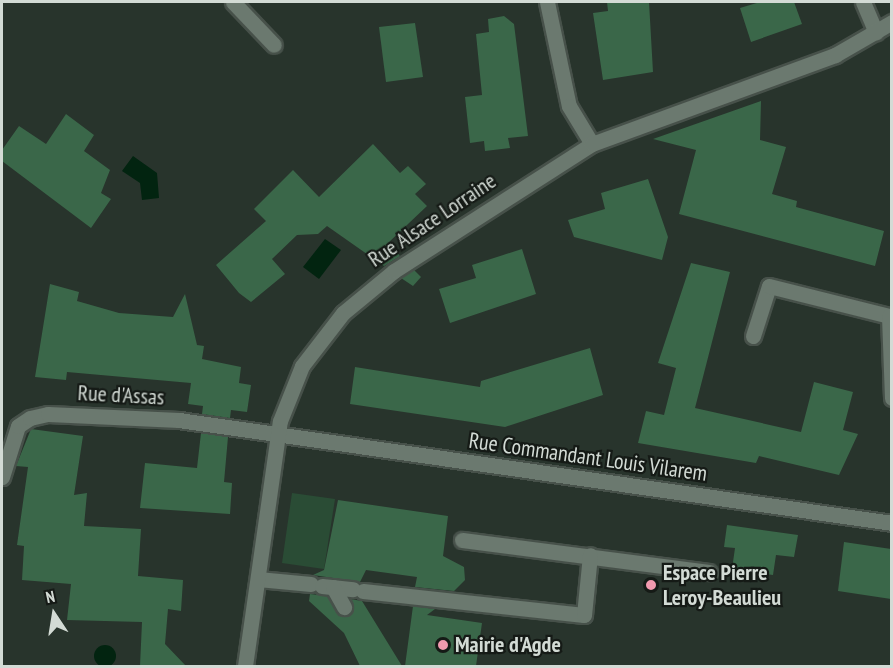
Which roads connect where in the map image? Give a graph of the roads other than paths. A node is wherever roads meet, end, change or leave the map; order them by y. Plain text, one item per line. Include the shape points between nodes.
1 (232, 2) edge
2 (547, 2) edge
3 (863, 2) edge
4 (891, 22) edge
5 (876, 32) junction
6 (274, 45) dead end
7 (592, 144) junction
8 (753, 336) dead end
9 (891, 398) edge
10 (278, 436) junction
11 (2, 477) edge
12 (891, 523) edge
13 (462, 540) dead end
14 (590, 555) junction
15 (709, 572) dead end
16 (258, 579) junction
17 (322, 586) junction
18 (344, 607) dead end
19 (246, 666) edge

1 - 6 street
2 - 7 street via 569,105
3 - 5 street
4 - 5 street, Rue Alsace Lorraine
5 - 7 street, Rue Alsace Lorraine via 835,55
7 - 10 street, Rue Alsace Lorraine via 404,264 343,313 302,366
8 - 9 street via 769,286 889,316
10 - 11 street, Rue d'Assas via 179,420 48,414 18,426
10 - 12 street, Rue Commandant Louis Vilarem
10 - 16 street, Rue Alsace Lorraine
13 - 14 street
14 - 15 street
14 - 17 street via 584,615
16 - 17 street
16 - 19 street, Rue Alsace Lorraine
17 - 18 street

